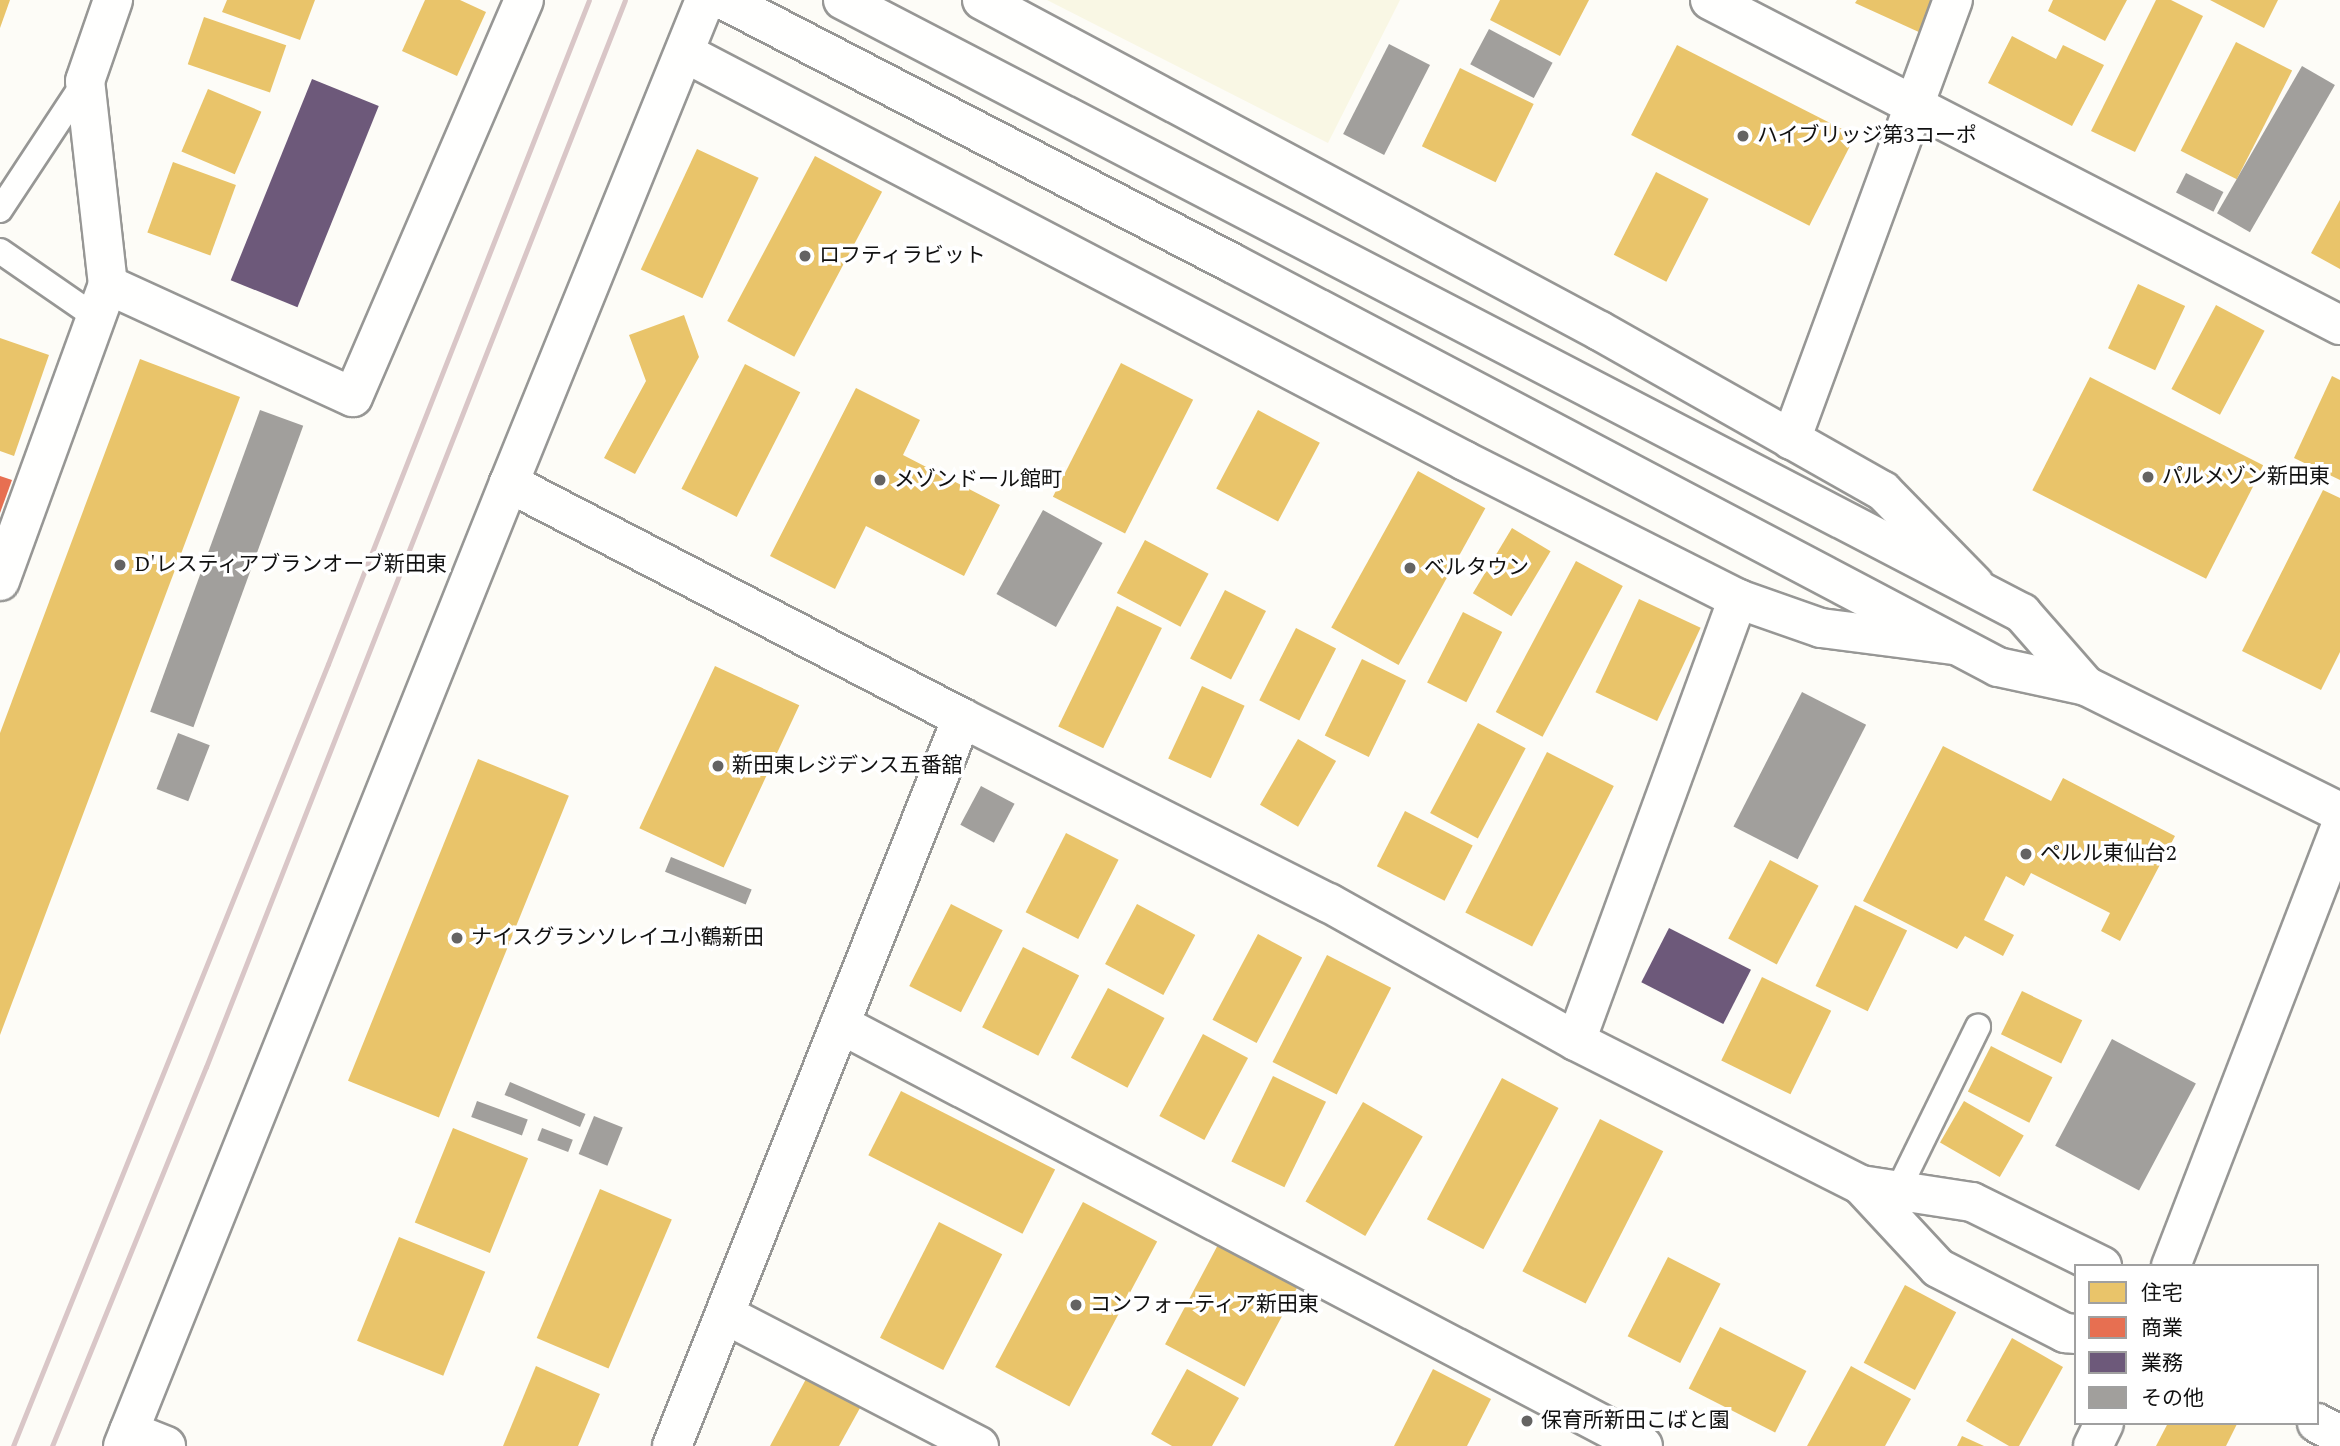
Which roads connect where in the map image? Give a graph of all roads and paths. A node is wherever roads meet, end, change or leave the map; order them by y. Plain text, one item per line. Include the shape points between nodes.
1 (113, 0) edge
2 (524, 0) edge
3 (705, 0) edge
4 (724, 0) edge
5 (843, 0) edge
6 (982, 0) edge
7 (1710, 0) edge
8 (1953, 0) edge
9 (685, 53) junction
10 (85, 81) junction
11 (1915, 104) junction
12 (0, 210) edge
13 (0, 251) edge
14 (102, 301) junction
15 (2340, 326) edge
16 (1791, 440) junction
17 (509, 483) junction
18 (0, 581) edge
19 (1982, 592) junction
20 (1738, 599) junction
21 (1953, 645) junction
22 (2086, 686) junction
23 (962, 718) junction
24 (2340, 812) edge
25 (2340, 827) edge
26 (840, 1024) junction
27 (1978, 1027) dead end
28 (1576, 1041) junction
29 (1879, 1188) junction
30 (2098, 1264) edge
31 (2172, 1264) edge
32 (726, 1315) junction
33 (2074, 1334) edge
34 (2319, 1424) edge
35 (2103, 1425) edge
36 (2340, 1435) edge
37 (126, 1439) edge
38 (166, 1446) edge
39 (672, 1446) edge
40 (979, 1446) edge
41 (1643, 1446) edge
42 (2093, 1446) edge

1 - 10 street
2 - 14 street via 353,397
3 - 9 street
4 - 21 street
5 - 19 street
6 - 16 street via 1600,331
7 - 11 street
8 - 11 street
9 - 17 street
9 - 20 street
10 - 12 lane
10 - 14 street
11 - 15 street
11 - 16 street
13 - 14 lane
14 - 18 street
16 - 19 street via 1883,491
17 - 23 street
17 - 37 street
19 - 22 street via 2022,613
20 - 21 street via 1821,628
20 - 28 street
21 - 22 street via 1998,667
22 - 24 street
23 - 26 street
23 - 28 street via 1329,903
25 - 31 street
26 - 32 street
26 - 41 street
27 - 29 lane
28 - 29 street
29 - 30 street via 1972,1202
29 - 33 street via 1938,1268 2065,1334
32 - 39 street
32 - 40 street
34 - 36 street
35 - 42 street
37 - 38 street

